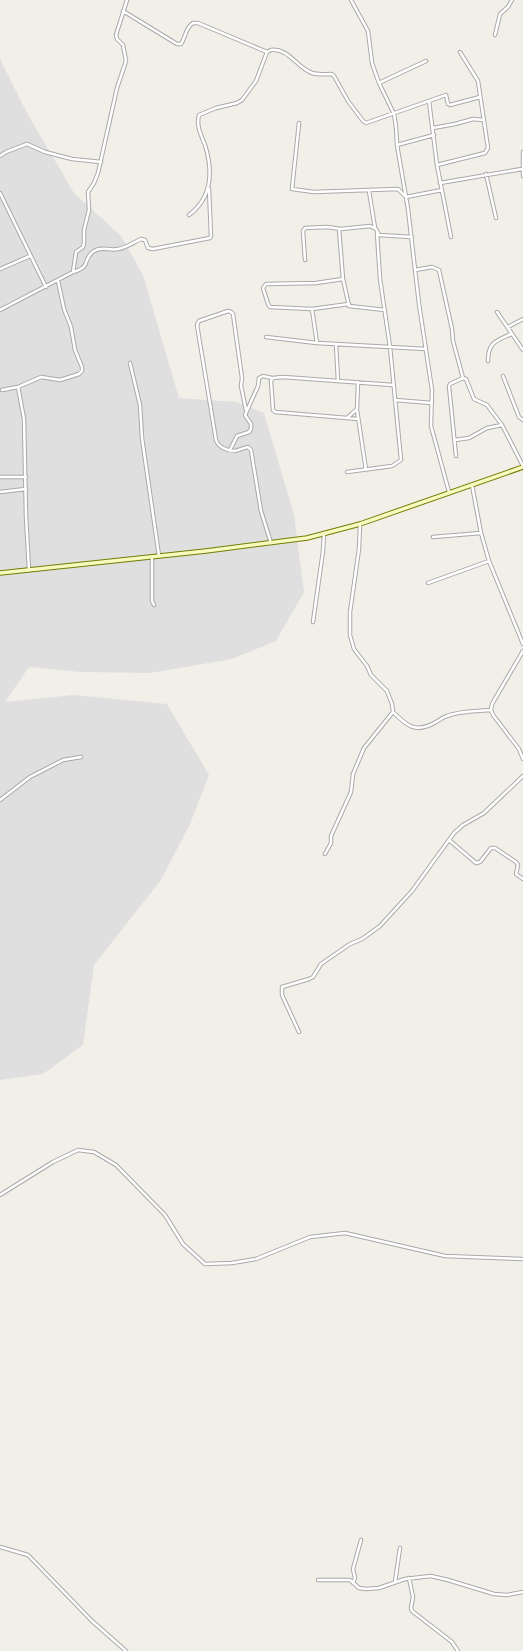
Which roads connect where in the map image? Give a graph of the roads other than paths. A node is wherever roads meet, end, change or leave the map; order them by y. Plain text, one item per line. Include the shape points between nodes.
1 (127, 0) edge
2 (351, 0) edge
3 (510, 1) edge
4 (123, 11) junction
5 (495, 35) dead end
6 (268, 52) junction
7 (460, 52) dead end
8 (426, 61) dead end
9 (379, 83) junction
10 (480, 97) junction
11 (429, 101) junction
12 (394, 114) junction
13 (483, 120) junction
14 (299, 123) dead end
15 (432, 128) junction
16 (434, 135) junction
17 (397, 145) junction
18 (523, 152) edge
19 (0, 156) edge
20 (101, 162) junction
21 (437, 165) junction
22 (522, 170) junction
23 (486, 174) junction
24 (523, 176) edge
25 (440, 183) junction
26 (209, 188) junction
27 (442, 190) junction
28 (369, 191) junction
29 (0, 193) edge
30 (406, 197) junction
31 (189, 215) dead end
32 (496, 218) dead end
33 (339, 229) junction
34 (376, 229) junction
35 (377, 233) junction
36 (451, 236) dead end
37 (412, 237) junction
38 (30, 256) junction
39 (305, 260) dead end
40 (0, 269) edge
41 (416, 270) junction
42 (73, 272) junction
43 (343, 279) junction
44 (58, 281) junction
45 (46, 287) junction
46 (349, 304) junction
47 (312, 309) junction
48 (0, 310) edge
49 (385, 310) junction
50 (496, 312) dead end
51 (523, 319) edge
52 (508, 327) junction
53 (511, 334) junction
54 (266, 337) dead end
55 (317, 343) junction
56 (336, 344) junction
57 (390, 347) junction
58 (426, 349) junction
59 (523, 350) edge
60 (488, 361) dead end
61 (130, 362) dead end
62 (503, 376) dead end
63 (273, 378) junction
64 (463, 378) junction
65 (338, 381) junction
66 (358, 382) junction
67 (393, 385) junction
68 (18, 387) junction
69 (2, 390) dead end
70 (395, 400) junction
71 (432, 403) junction
72 (246, 410) junction
73 (357, 410) junction
74 (346, 418) junction
75 (358, 418) junction
76 (523, 420) edge
77 (502, 425) junction
78 (455, 440) junction
79 (230, 450) junction
80 (456, 456) dead end
81 (523, 466) edge
82 (366, 470) junction
83 (347, 472) dead end
84 (0, 477) edge
85 (26, 477) junction
86 (472, 484) junction
87 (26, 489) junction
88 (0, 492) edge
89 (449, 492) junction
90 (360, 524) junction
91 (324, 533) junction
92 (481, 533) junction
93 (433, 537) dead end
94 (271, 544) junction
95 (159, 556) junction
96 (152, 557) junction
97 (489, 561) junction
98 (29, 570) junction
99 (0, 574) edge
100 (428, 583) dead end
101 (154, 605) dead end
102 (313, 622) dead end
103 (523, 644) edge
104 (523, 651) edge
105 (491, 710) junction
106 (393, 712) junction
107 (81, 757) dead end
108 (523, 759) edge
109 (523, 776) edge
110 (0, 800) edge
111 (449, 840) junction
112 (325, 854) dead end
113 (523, 879) edge
114 (299, 1032) dead end
115 (0, 1194) edge
116 (523, 1259) edge
117 (361, 1540) dead end
118 (0, 1547) edge
119 (400, 1548) dead end
120 (409, 1578) junction
121 (318, 1580) dead end
122 (395, 1582) junction
123 (353, 1583) junction
124 (523, 1592) edge
125 (126, 1651) edge
126 (458, 1651) edge

1 - 4 street
2 - 9 street via 368,31 372,63
3 - 5 street via 508,7 500,14
4 - 6 street via 178,44 184,40 192,22
4 - 20 street via 116,37 123,45 126,61 117,88
6 - 12 street via 281,50 312,73 332,74 348,101 366,123
6 - 26 street via 256,80 242,100 199,115 198,125 210,162
7 - 10 street via 478,81
8 - 9 street
9 - 12 street
10 - 11 street via 450,105 446,95
10 - 13 street
11 - 12 street
11 - 15 street
12 - 17 street
13 - 15 street via 473,119
13 - 21 street via 488,148 485,153
14 - 28 street via 292,189 314,192
15 - 16 street
16 - 17 street
16 - 21 street
17 - 30 street
18 - 22 street
19 - 20 street via 27,144 72,159
20 - 42 street via 88,192 89,210 84,243 76,252
21 - 25 street
22 - 23 street
22 - 24 street
23 - 25 street
23 - 32 street
25 - 27 street
26 - 31 street via 195,211
26 - 42 street via 210,238 153,249 148,248 146,240 141,239 119,249 101,248 89,256 85,267
27 - 30 street
27 - 36 street
28 - 30 street via 398,189
28 - 34 street
29 - 38 street
30 - 37 street
33 - 34 street via 370,226
33 - 39 street via 304,229
33 - 43 street
34 - 35 street
35 - 37 street
35 - 49 street
37 - 41 street
38 - 40 street
38 - 45 street
41 - 58 street
41 - 64 street via 432,267 437,268 441,274 453,342
42 - 44 street
43 - 46 street
43 - 47 street via 316,283 266,284 262,288 270,307
44 - 45 street
44 - 68 street via 82,371 60,380 41,377
45 - 48 street
46 - 47 street
46 - 49 street via 351,307
47 - 55 street
49 - 57 street
50 - 52 street
51 - 52 street
52 - 53 street
53 - 59 street
53 - 60 street via 490,346
54 - 55 street
55 - 56 street
56 - 57 street
56 - 65 street
57 - 58 street
57 - 67 street
58 - 71 street
61 - 95 street via 140,405 142,438
62 - 76 street via 519,417
63 - 65 street
63 - 72 street via 260,377
63 - 74 street via 271,382 274,412
64 - 77 street via 466,379 474,399 487,405
64 - 78 street via 450,384
65 - 66 street
66 - 67 street
66 - 73 street
67 - 70 street
68 - 69 street
68 - 85 street via 24,420
70 - 71 street
70 - 82 street via 401,460 392,466
71 - 89 street via 431,426
72 - 79 street via 245,415 251,429 237,436
72 - 79 street via 233,314 228,311 199,321 197,325 216,440 219,446
73 - 74 street
73 - 75 street
74 - 75 street
75 - 82 street
77 - 78 street via 486,428 469,438
77 - 81 street
78 - 80 street
79 - 94 street via 248,447 252,452 261,511
81 - 86 main road
82 - 83 street
84 - 85 street
85 - 87 street
86 - 89 main road
86 - 92 street
87 - 88 street
87 - 98 street
89 - 90 main road
90 - 91 main road
90 - 106 street via 350,612 350,635 354,649 371,675 387,691
91 - 94 main road
91 - 102 street
92 - 93 street
92 - 97 street
94 - 95 main road
95 - 96 main road
96 - 98 main road
96 - 101 street
97 - 100 street
97 - 103 street
98 - 99 main road
104 - 105 street
105 - 106 street via 448,715 424,728 406,725
105 - 108 street via 519,749
106 - 112 street via 364,748 353,774 351,792
107 - 110 street via 63,760 30,777
109 - 111 street via 484,813 463,825
111 - 113 street via 476,863 480,862 491,848 495,848 516,862 516,874
111 - 114 street via 412,891 380,926 321,964 310,979 282,987 282,995
115 - 116 street via 78,1150 94,1152 116,1165 165,1215 183,1244 205,1264 256,1259 310,1237 345,1233 445,1256
117 - 123 street via 353,1569
118 - 125 street via 28,1555 92,1621
119 - 122 street
120 - 122 street
120 - 124 street via 438,1577 500,1595
120 - 126 street via 414,1597 411,1609 452,1642
121 - 123 street via 350,1580
122 - 123 street via 379,1588 366,1589 359,1588

